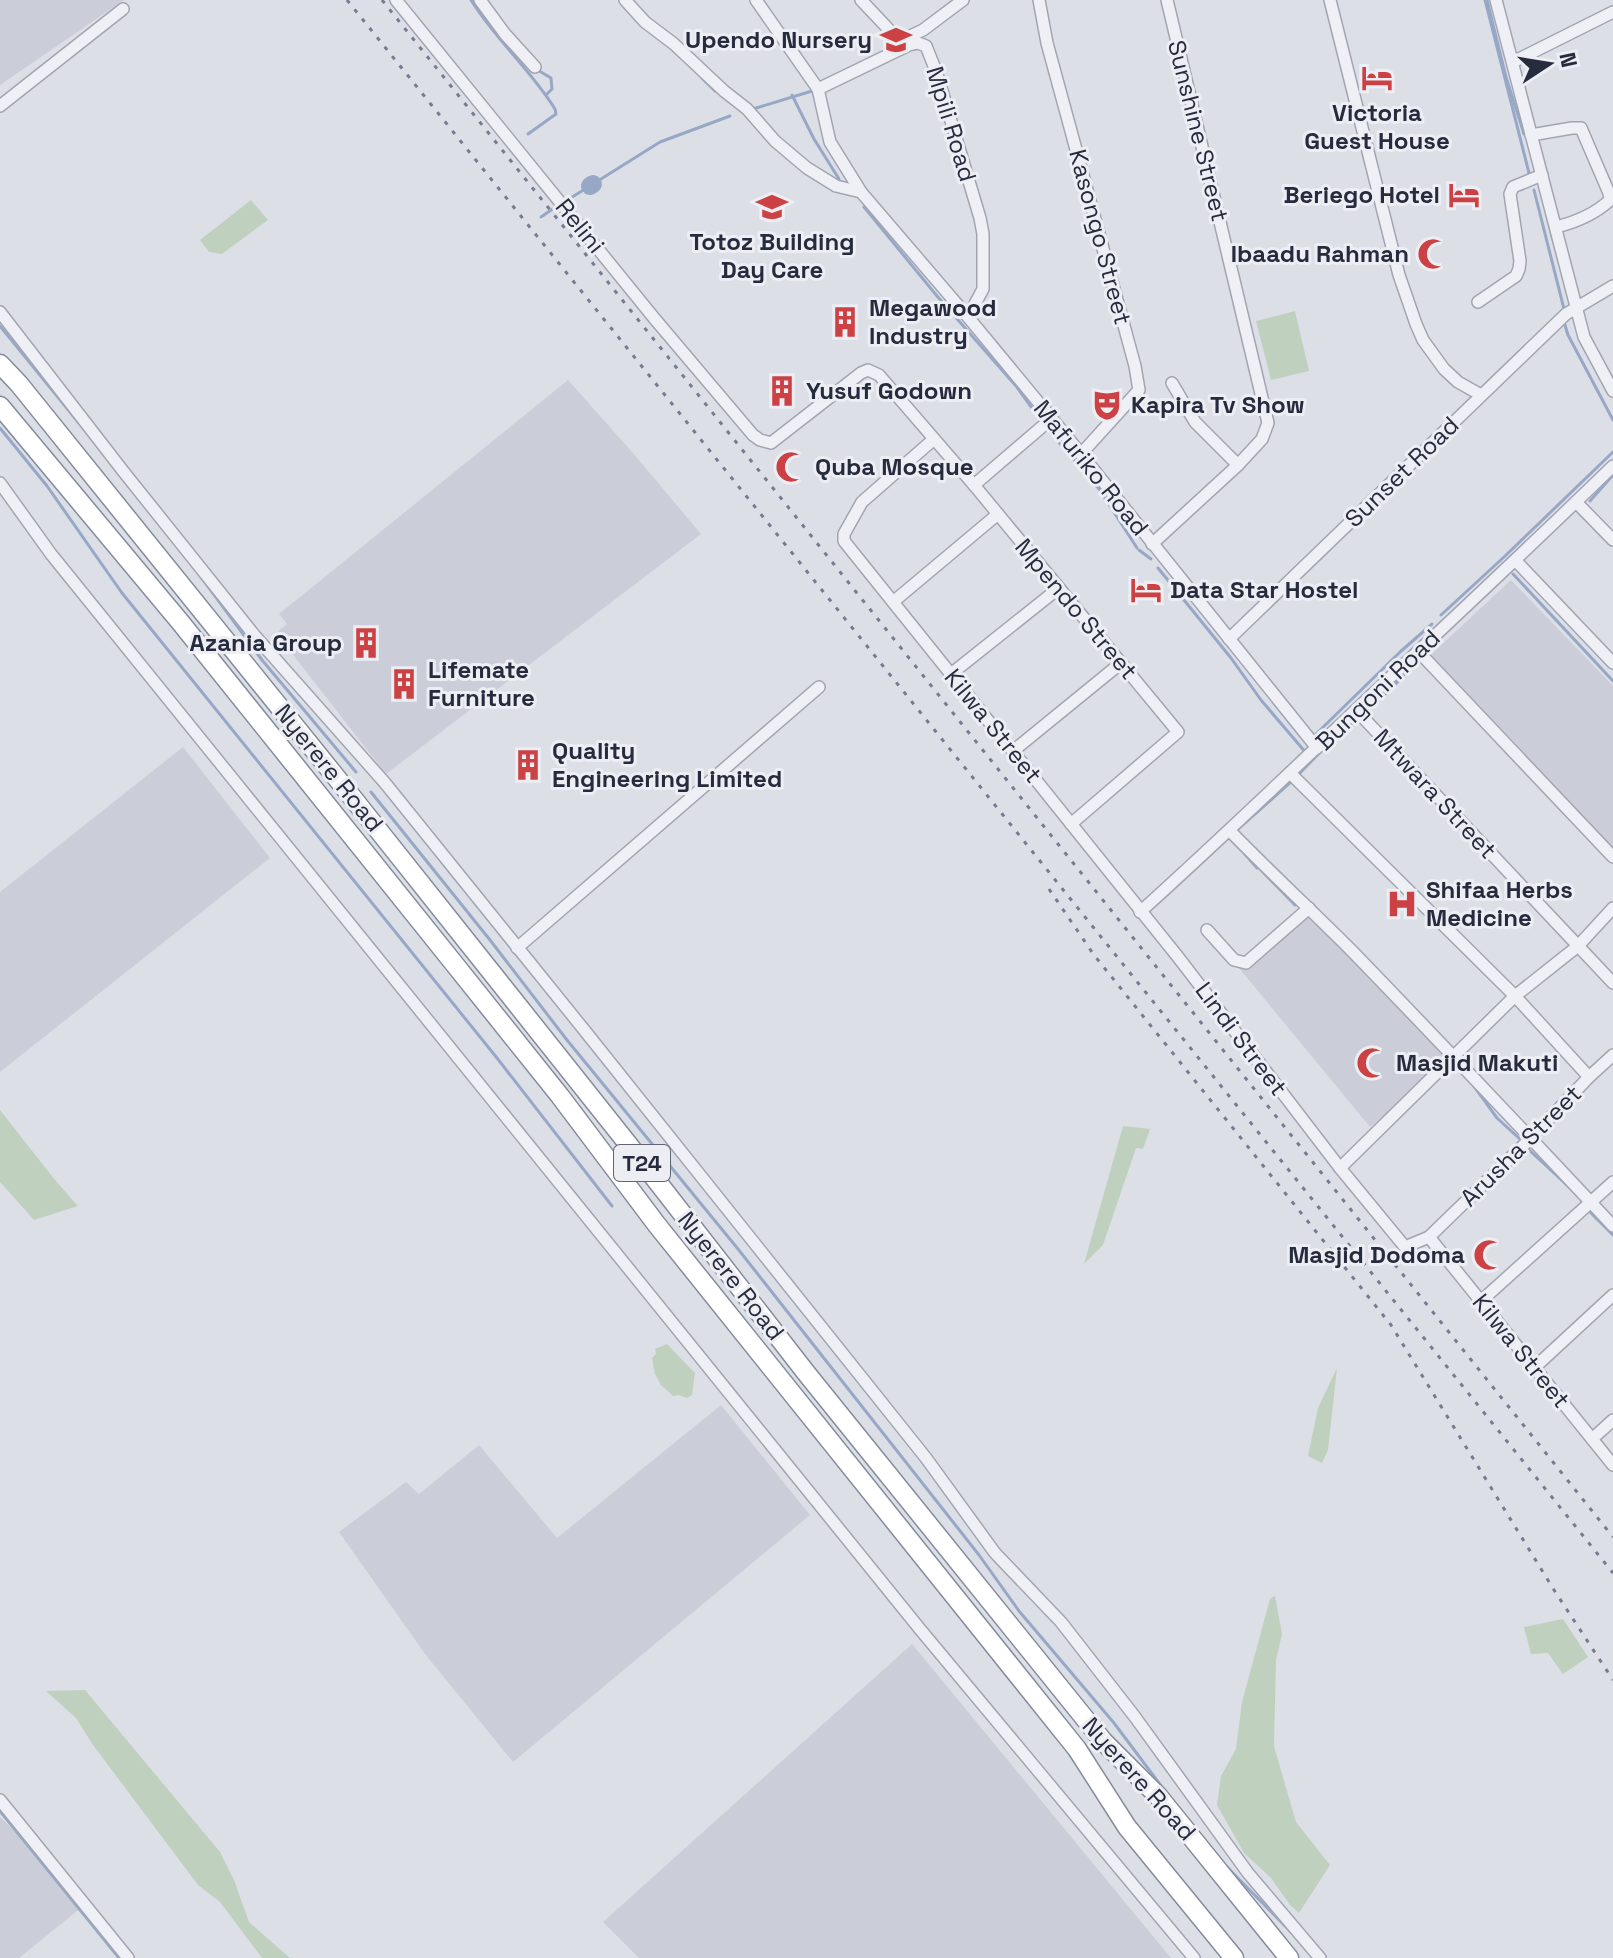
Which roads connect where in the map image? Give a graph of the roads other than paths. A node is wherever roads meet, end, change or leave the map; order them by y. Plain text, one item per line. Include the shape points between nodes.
1 (396, 0) edge
2 (480, 0) edge
3 (625, 0) edge
4 (756, 0) edge
5 (861, 0) edge
6 (963, 0) edge
7 (1039, 0) edge
8 (1167, 0) edge
9 (1330, 0) edge
10 (1496, 0) edge
11 (123, 9) dead end
12 (1613, 12) edge
13 (1513, 62) junction
14 (535, 67) dead end
15 (817, 88) junction
16 (0, 106) edge
17 (1531, 135) junction
18 (1542, 175) junction
19 (861, 192) junction
20 (1556, 227) junction
21 (1613, 286) edge
22 (1478, 302) dead end
23 (1576, 307) junction
24 (0, 312) edge
25 (968, 317) junction
26 (0, 364) edge
27 (1172, 383) dead end
28 (1613, 391) edge
29 (1481, 395) junction
30 (0, 406) edge
31 (1051, 419) junction
32 (934, 439) junction
33 (771, 443) joint
34 (1081, 454) junction
35 (1238, 465) junction
36 (1613, 466) edge
37 (0, 483) edge
38 (974, 485) junction
39 (1576, 502) junction
40 (998, 514) junction
41 (1613, 540) edge
42 (1152, 544) junction
43 (1516, 561) junction
44 (1059, 588) junction
45 (893, 602) junction
46 (1229, 639) junction
47 (1418, 651) junction
48 (1121, 663) junction
49 (1613, 663) edge
50 (951, 674) junction
51 (819, 687) dead end
52 (1356, 710) junction
53 (1317, 748) junction
54 (1013, 751) junction
55 (1290, 773) junction
56 (1071, 824) junction
57 (1230, 831) junction
58 (1613, 857) edge
59 (1309, 908) junction
60 (1613, 908) edge
61 (1140, 912) junction
62 (1207, 930) dead end
63 (1578, 946) junction
64 (517, 948) junction
65 (1613, 983) edge
66 (1515, 996) junction
67 (1613, 1055) edge
68 (1455, 1057) junction
69 (1589, 1077) junction
70 (1531, 1138) junction
71 (1340, 1168) junction
72 (1613, 1182) edge
73 (1591, 1203) junction
74 (1613, 1226) edge
75 (1429, 1237) junction
76 (1613, 1295) edge
77 (1481, 1301) junction
78 (1535, 1367) junction
79 (1613, 1420) edge
80 (1592, 1439) junction
81 (1613, 1465) edge
82 (0, 1800) edge
83 (128, 1958) edge
84 (1194, 1958) edge
85 (1234, 1958) edge
86 (1289, 1958) edge
87 (1320, 1958) edge

1 - 33 street, Relini via 753,435
2 - 14 street
3 - 19 street, Mafuriko Road via 807,168 836,186
4 - 15 street
5 - 6 street via 904,39
7 - 34 street, Kasongo Street via 1139,390
8 - 35 street, Sunshine Street via 1268,423 1262,439
9 - 29 street via 1416,324 1444,369
10 - 13 street
11 - 16 street
12 - 13 street
13 - 17 street
15 - 19 street, Mafuriko Road via 830,142
15 - 25 street, Mpili Road via 909,45 926,46 983,234 983,289
17 - 18 street
17 - 20 street via 1581,128 1609,193 1610,200 1593,213
18 - 20 street
18 - 22 street via 1513,187 1510,194 1520,261 1516,276
19 - 25 street, Mafuriko Road
20 - 23 street
21 - 23 street, Sunset Road
23 - 28 street via 1584,337
23 - 29 street, Sunset Road
24 - 64 street via 255,636 385,783
25 - 31 street, Mafuriko Road
26 - 86 highway, Nyerere Road / T24 via 358,804 1103,1741 1159,1797
27 - 35 street via 1195,422
29 - 46 street, Sunset Road
30 - 85 highway, Nyerere Road / T24 via 550,1083 657,1225 1077,1749 1127,1827
31 - 34 street, Mafuriko Road
31 - 38 street
32 - 33 street, Mpendo Street via 879,375 868,370
32 - 38 street, Mpendo Street
32 - 45 street, Kilwa Street via 862,502 844,534 844,541
34 - 42 street, Mafuriko Road
35 - 42 street, Sunshine Street
36 - 39 street, Bungoni Road
37 - 84 street via 51,554 919,1628
38 - 40 street, Mpendo Street
39 - 41 street
39 - 43 street, Bungoni Road
40 - 44 street, Mpendo Street
40 - 45 street
42 - 46 street, Mafuriko Road
43 - 47 street, Bungoni Road
43 - 49 street
44 - 48 street, Mpendo Street
44 - 50 street
45 - 50 street, Kilwa Street
46 - 53 street, Mafuriko Road
47 - 52 street, Bungoni Road
47 - 58 street
48 - 54 street
48 - 56 street, Mpendo Street via 1178,732
50 - 54 street, Kilwa Street
51 - 64 street
52 - 53 street, Bungoni Road
52 - 63 street, Mtwara Street
53 - 55 street, Bungoni Road
54 - 56 street, Kilwa Street
55 - 57 street, Bungoni Road
55 - 66 street
56 - 61 street, Kilwa Street
57 - 59 street
57 - 61 street, Bungoni Road
59 - 62 street via 1246,963 1234,960
59 - 68 street
60 - 63 street
61 - 71 street, Lindi Street
63 - 65 street, Mtwara Street
63 - 66 street
64 - 87 street via 926,1458 995,1553 1061,1622 1248,1873
66 - 68 street
66 - 69 street
67 - 69 street, Arusha Street
68 - 70 street
68 - 71 street
69 - 70 street, Arusha Street
70 - 73 street
70 - 75 street, Arusha Street
71 - 75 street, Lindi Street via 1405,1247
72 - 73 street
73 - 74 street
73 - 77 street
75 - 77 street, Kilwa Street
76 - 78 street
77 - 78 street, Kilwa Street
78 - 80 street, Kilwa Street
79 - 80 street
80 - 81 street, Kilwa Street
82 - 83 street

